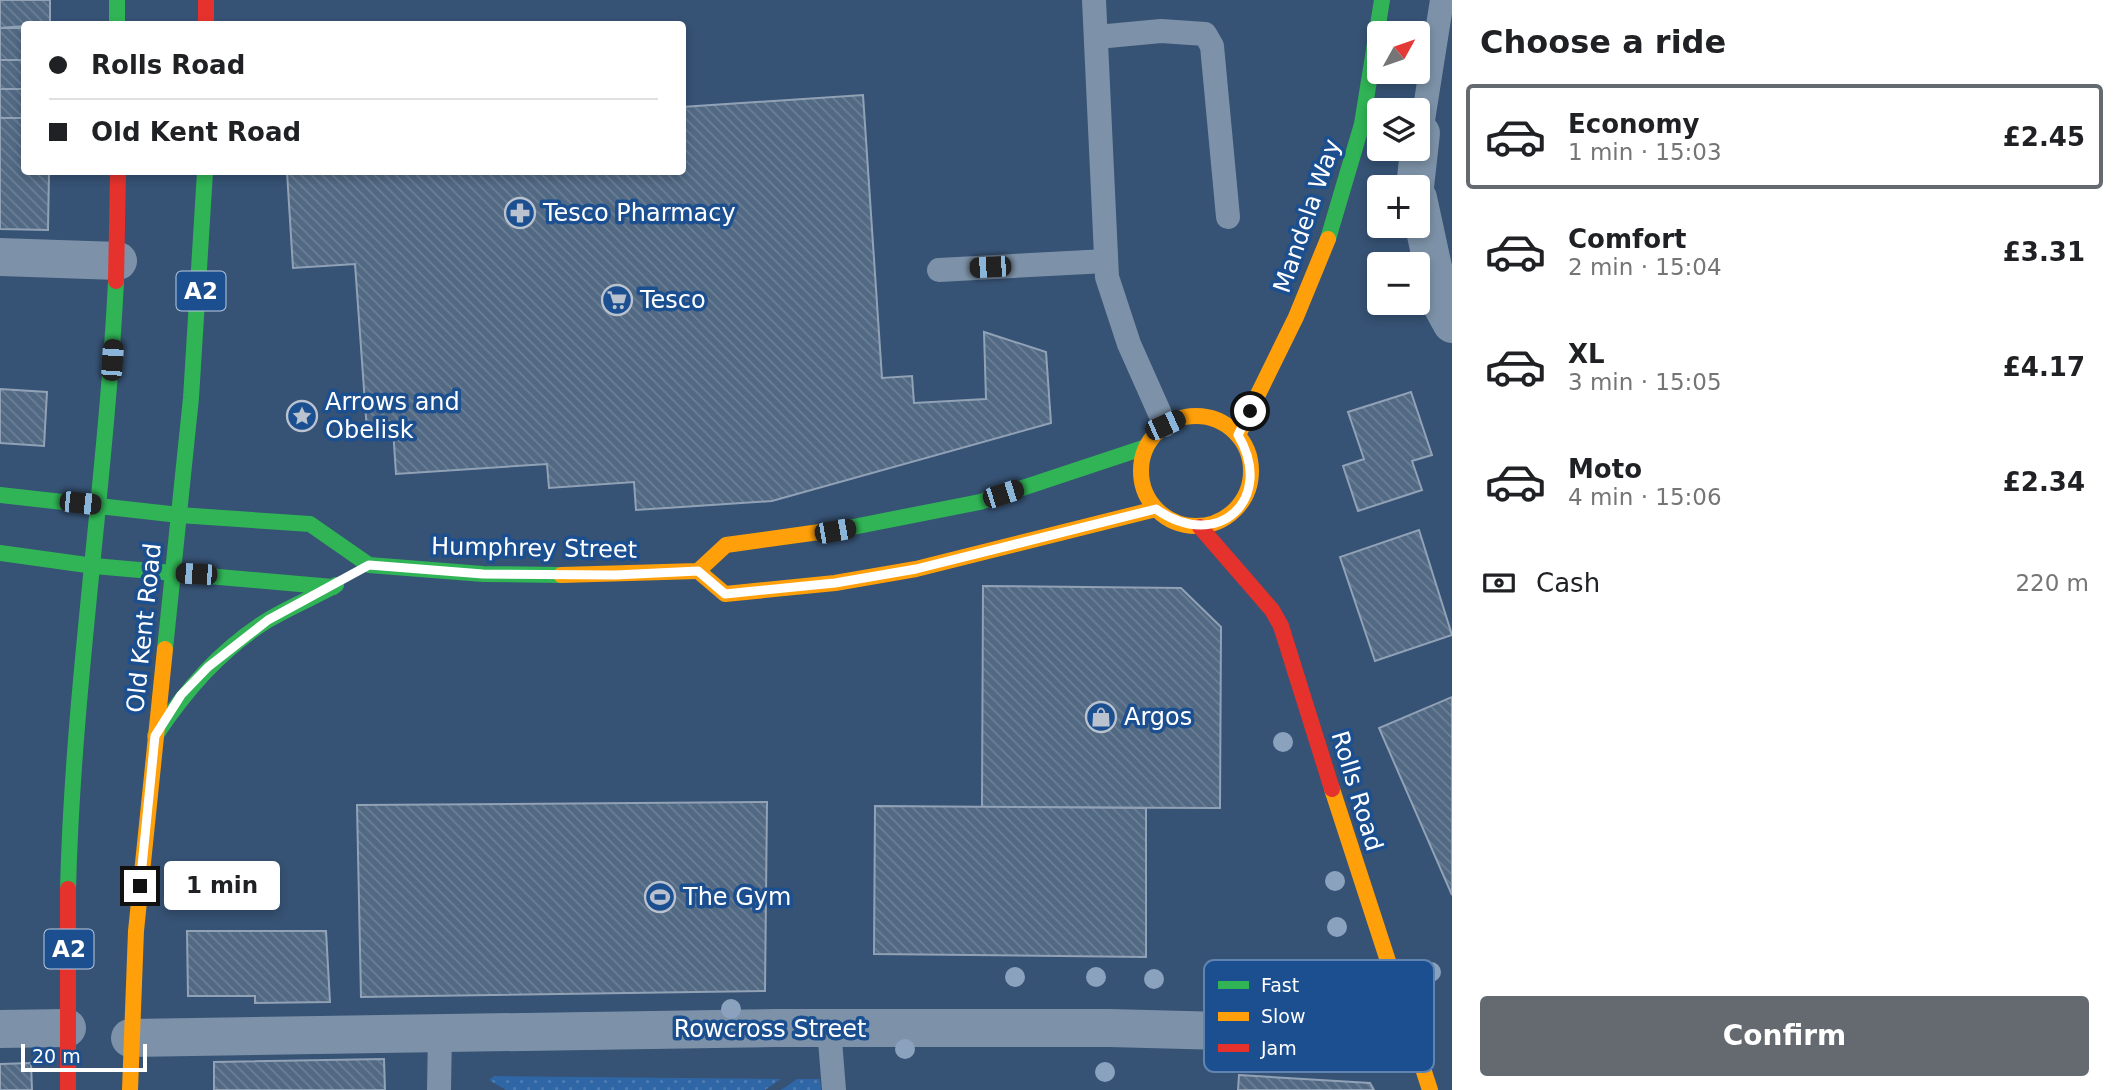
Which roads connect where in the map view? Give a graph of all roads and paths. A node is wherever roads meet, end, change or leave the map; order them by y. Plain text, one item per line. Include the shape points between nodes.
1 (117, 0) edge
2 (206, 0) edge
3 (1094, 0) edge
4 (1382, 0) edge
5 (1442, 0) edge
6 (117, 21) edge
7 (206, 21) edge
8 (1097, 37) junction
9 (1427, 98) edge
10 (118, 175) edge
11 (205, 175) edge
12 (1228, 217) dead end
13 (1427, 238) edge
14 (0, 257) edge
15 (118, 261) junction
16 (1106, 261) junction
17 (939, 270) dead end
18 (1452, 324) edge
19 (1165, 425) junction
20 (1238, 435) junction
21 (1146, 447) junction
22 (0, 495) edge
23 (101, 506) junction
24 (1156, 509) junction
25 (179, 514) junction
26 (1200, 527) junction
27 (0, 553) edge
28 (369, 565) junction
29 (94, 566) junction
30 (698, 571) junction
31 (173, 573) junction
32 (333, 587) junction
33 (155, 736) junction
34 (1386, 960) edge
35 (67, 1028) junction
36 (829, 1028) junction
37 (0, 1029) edge
38 (440, 1031) junction
39 (1204, 1031) edge
40 (130, 1038) junction
41 (1423, 1072) edge
42 (68, 1090) edge
43 (130, 1090) edge
44 (439, 1090) edge
45 (834, 1090) edge
46 (1430, 1090) edge

1 - 6 main road
2 - 7 main road
3 - 8 lane
4 - 20 main road, Mandela Way via 1376,53 1350,173 1326,246
5 - 9 lane
8 - 12 lane via 1161,31 1205,34 1212,46
8 - 16 lane
10 - 15 main road, A2
11 - 25 main road, Old Kent Road / A2 via 202,277
13 - 18 street via 1441,304
14 - 15 street
15 - 23 main road, A2
16 - 17 lane
16 - 19 lane via 1129,344
19 - 20 main road via 1183,417 1203,416 1222,422
19 - 21 main road
20 - 26 main road via 1248,453 1248,493 1237,510 1220,522
21 - 24 main road via 1141,480
21 - 30 main road via 954,508 813,536 726,545
22 - 23 main road
23 - 25 main road
23 - 29 main road, A2
24 - 26 main road via 1176,523
24 - 30 main road via 916,569 835,583 725,594
25 - 28 main road via 310,524
25 - 31 main road, Old Kent Road / A2
26 - 34 main road, Rolls Road via 1281,626
27 - 29 main road
28 - 30 main road, Humphrey Street via 483,574
28 - 32 main road
29 - 31 main road
29 - 35 main road, A2 via 72,808
31 - 32 main road
31 - 33 main road, Old Kent Road / A2
32 - 33 main road via 268,620 235,643 181,695
33 - 40 main road, Old Kent Road / A2
35 - 37 street
35 - 42 main road, A2
36 - 38 street, Rowcross Street
36 - 39 street, Rowcross Street
36 - 45 lane
38 - 40 street, Rowcross Street
38 - 44 lane
40 - 43 main road, Old Kent Road / A2
41 - 46 main road, Rolls Road

